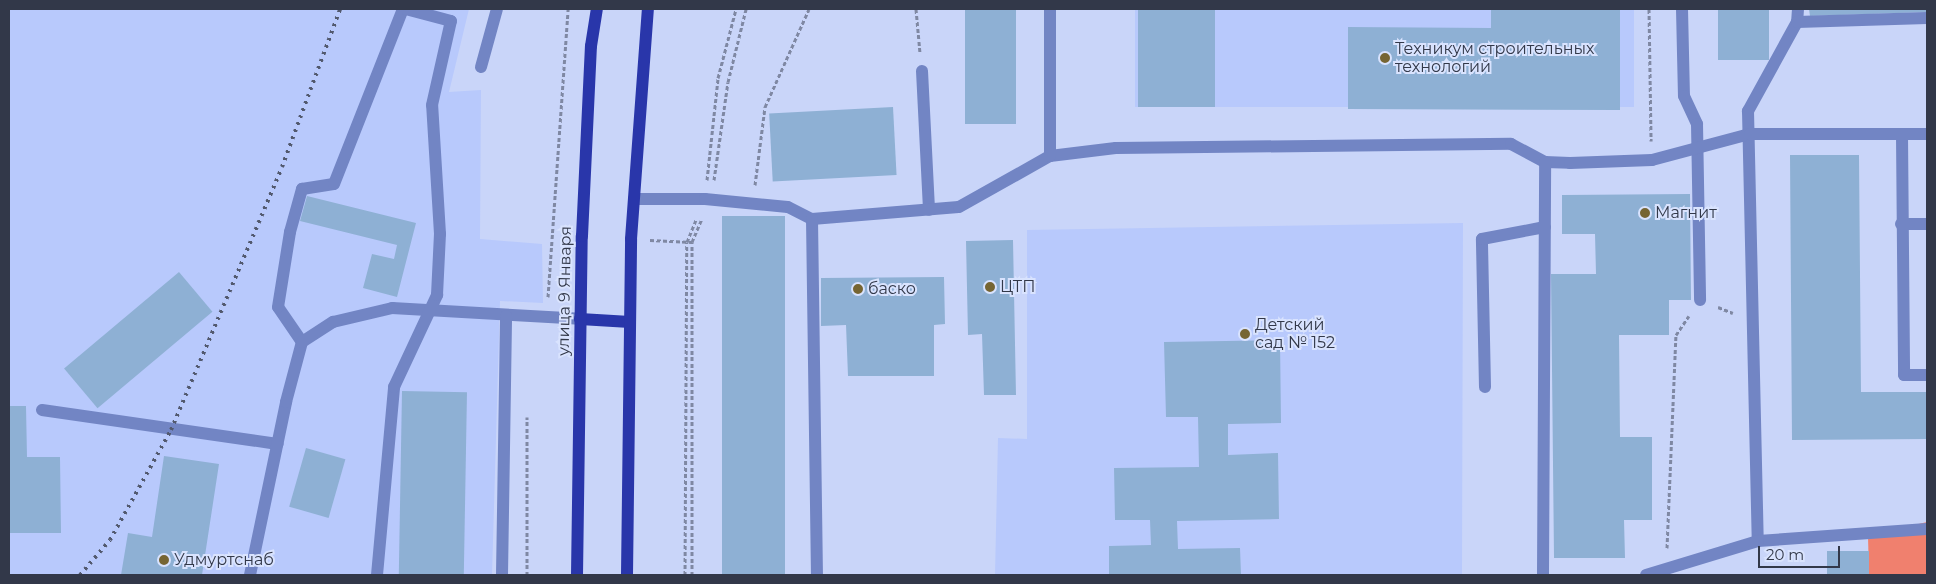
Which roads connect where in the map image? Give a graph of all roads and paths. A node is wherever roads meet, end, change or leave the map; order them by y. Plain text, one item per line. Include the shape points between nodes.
1 (405, 9) edge
2 (497, 9) edge
3 (568, 9) edge
4 (597, 9) edge
5 (648, 9) edge
6 (736, 9) edge
7 (746, 9) edge
8 (810, 9) edge
9 (916, 9) edge
10 (1050, 9) edge
11 (1649, 9) edge
12 (1682, 9) edge
13 (1798, 9) edge
14 (1927, 18) edge
15 (1797, 22) junction
16 (481, 67) dead end
17 (922, 71) joint
18 (1750, 134) junction
19 (1927, 134) edge
20 (1902, 135) junction
21 (1696, 148) junction
22 (1050, 156) junction
23 (1652, 160) junction
24 (1545, 162) junction
25 (634, 199) junction
26 (708, 200) junction
27 (753, 203) junction
28 (929, 210) junction
29 (812, 219) junction
30 (1901, 224) junction
31 (1927, 224) edge
32 (1545, 227) junction
33 (1700, 300) junction
34 (430, 311) junction
35 (506, 316) junction
36 (528, 318) junction
37 (580, 319) junction
38 (1754, 321) junction
39 (630, 322) junction
40 (302, 342) junction
41 (1927, 375) edge
42 (1485, 387) dead end
43 (527, 407) dead end
44 (42, 410) dead end
45 (278, 444) junction
46 (1927, 529) edge
47 (1758, 541) junction
48 (1667, 569) junction
49 (250, 575) edge
50 (377, 575) edge
51 (502, 575) edge
52 (526, 575) edge
53 (577, 575) edge
54 (627, 575) edge
55 (684, 575) edge
56 (692, 575) edge
57 (817, 575) edge
58 (1543, 575) edge
59 (1646, 575) edge

1 - 34 lane via 451,21 432,104 440,234 437,295
1 - 40 lane via 334,184 302,190 290,232 278,307
2 - 16 lane
3 - 36 path via 547,307
4 - 37 main road, улица 9 Января via 591,46
5 - 25 main road
6 - 26 path via 718,78
7 - 26 path via 728,82
8 - 27 path via 765,107
9 - 17 path
10 - 22 lane
11 - 23 path
12 - 21 lane via 1684,96 1697,124
13 - 15 lane
14 - 15 lane
15 - 18 lane via 1748,111
17 - 28 lane
18 - 20 lane
18 - 21 lane
18 - 38 lane
19 - 20 lane
20 - 30 lane
21 - 23 lane
21 - 33 lane
22 - 24 lane via 1116,148 1511,144
22 - 28 lane via 959,207
23 - 24 lane
24 - 32 lane
25 - 26 lane
25 - 39 main road
26 - 27 lane
26 - 55 path via 687,242
26 - 56 path via 692,242
27 - 29 lane via 788,207
28 - 29 lane
29 - 57 lane
30 - 31 lane
30 - 41 lane via 1904,375
32 - 42 lane via 1482,239
32 - 58 lane
33 - 38 path
33 - 48 path via 1676,335
34 - 35 lane
34 - 40 lane via 392,308 333,322
34 - 50 lane via 394,387
35 - 36 lane
35 - 51 lane
36 - 37 lane
37 - 39 main road
37 - 53 main road, улица 9 Января
38 - 47 lane
39 - 54 main road
40 - 45 lane
43 - 52 path
44 - 45 lane
45 - 49 lane
46 - 47 lane
47 - 48 lane
48 - 59 lane

